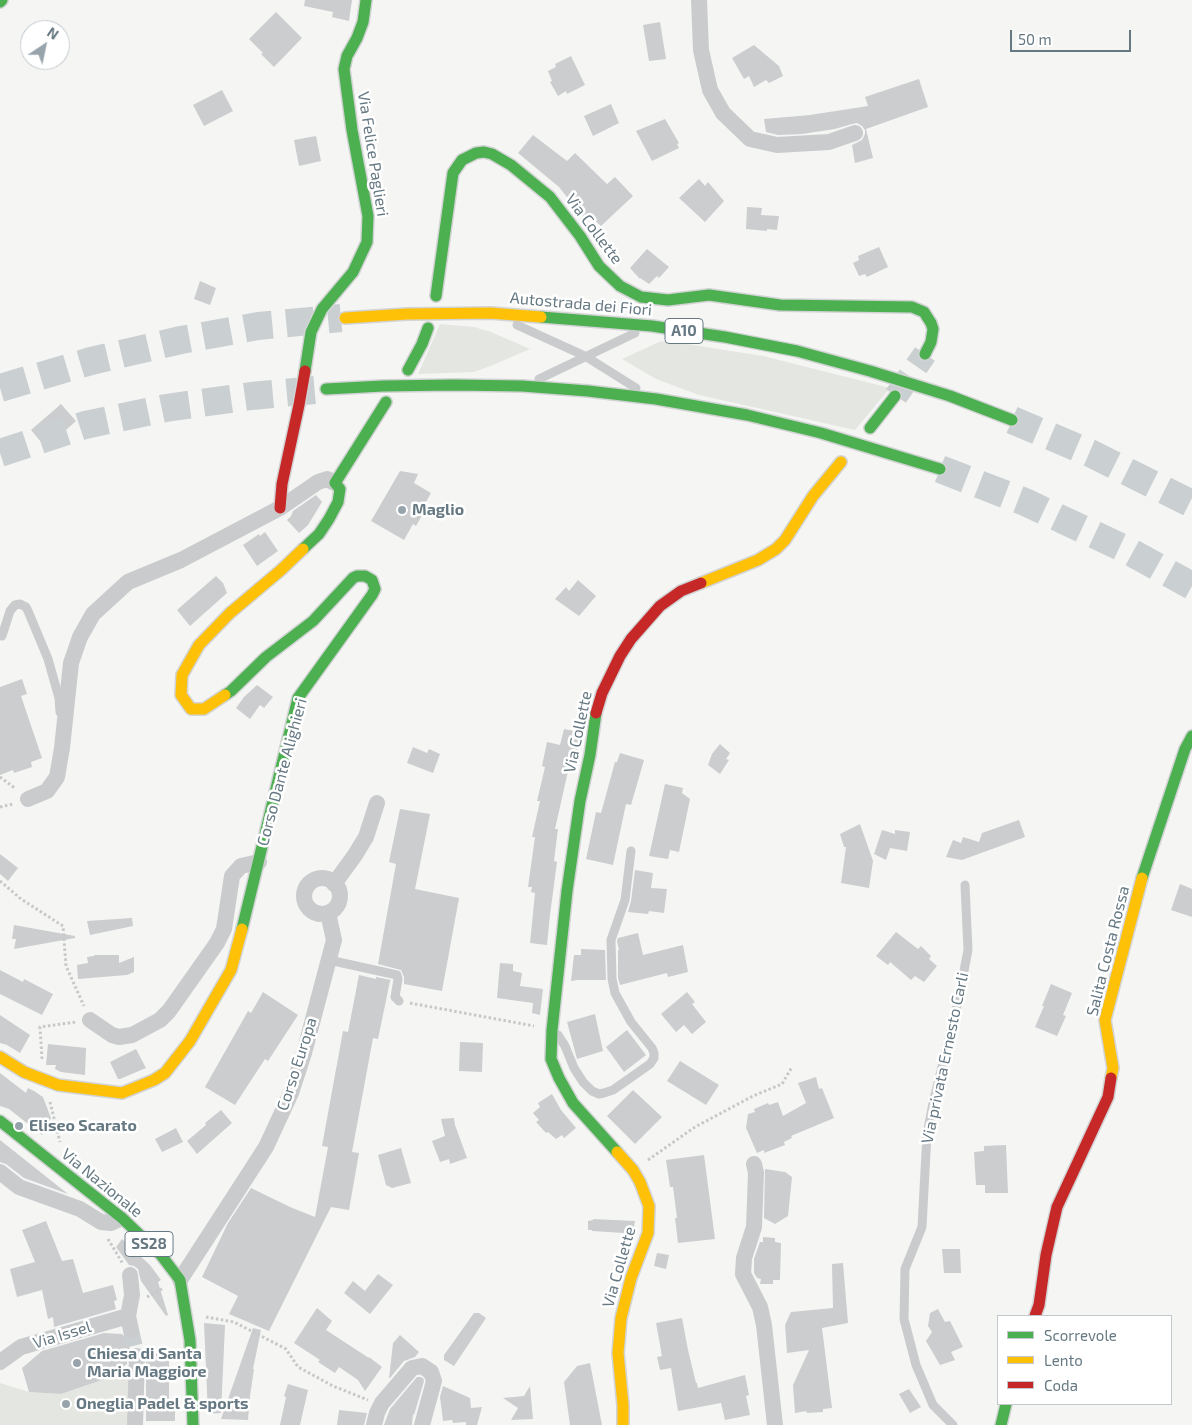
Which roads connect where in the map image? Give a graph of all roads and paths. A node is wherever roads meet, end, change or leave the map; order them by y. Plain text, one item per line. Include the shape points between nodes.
1 (366, 0) edge
2 (699, 0) edge
3 (855, 133) dead end
4 (436, 296) dead end
5 (490, 313) junction
6 (345, 318) tunnel mouth
7 (652, 326) junction
8 (428, 328) dead end
9 (925, 354) tunnel mouth
10 (584, 356) junction
11 (408, 370) dead end
12 (522, 386) junction
13 (326, 388) tunnel mouth
14 (896, 396) tunnel mouth
15 (656, 399) junction
16 (386, 402) dead end
17 (1012, 420) tunnel mouth
18 (870, 428) dead end
19 (841, 462) dead end
20 (940, 469) tunnel mouth
21 (336, 483) junction
22 (280, 508) junction
23 (2, 636) dead end
24 (1192, 736) edge
25 (62, 748) junction
26 (0, 777) edge
27 (28, 799) joint
28 (377, 803) dead end
29 (631, 851) dead end
30 (258, 862) junction
31 (0, 881) edge
32 (334, 884) junction
33 (965, 885) dead end
34 (328, 913) junction
35 (329, 960) junction
36 (399, 1000) joint
37 (90, 1020) junction
38 (552, 1030) junction
39 (0, 1057) edge
40 (792, 1067) dead end
41 (44, 1080) junction
42 (0, 1121) edge
43 (61, 1148) dead end
44 (754, 1164) dead end
45 (633, 1170) junction
46 (0, 1172) edge
47 (122, 1218) junction
48 (130, 1275) dead end
49 (180, 1280) junction
50 (186, 1313) junction
51 (1035, 1315) edge
52 (130, 1317) junction
53 (137, 1356) tunnel mouth
54 (0, 1362) edge
55 (1006, 1405) edge
56 (379, 1407) junction
57 (770, 1424) edge
58 (136, 1425) edge
59 (193, 1425) edge
60 (374, 1425) edge
61 (422, 1425) edge
62 (623, 1425) edge
63 (953, 1425) edge
64 (1002, 1425) edge

1 - 22 main road, Via Felice Paglieri via 363,22 344,69 368,216 367,242 353,272 322,309 311,332
2 - 3 street via 701,50 710,90 723,113 750,140 777,145 829,142
4 - 9 main road, Via Collette via 453,173 462,160 484,152 511,164 550,197 599,266 620,286 641,297 668,300 709,295 780,305 912,307 924,312 933,329
5 - 6 main road, Autostrada dei Fiori / A10
5 - 7 main road, Autostrada dei Fiori / A10
5 - 10 lane
7 - 10 lane
7 - 17 main road, Autostrada dei Fiori / A10 via 725,337 870,370
8 - 11 main road
10 - 12 lane
10 - 15 lane
12 - 13 main road
12 - 15 main road
14 - 18 main road
15 - 20 main road via 747,415 821,433
16 - 21 main road
19 - 38 main road, Via Collette via 776,549 758,560 681,591 660,606 631,639 610,674 596,712 580,801
21 - 22 street via 327,479 318,482
21 - 30 main road, Corso Dante Alighieri via 340,489 338,502 319,534 230,613 199,645 182,675 181,695 191,709 204,709 231,692 266,657 313,621 353,578 365,576 374,584 372,595 298,698
22 - 25 street via 181,560 128,582 93,614 71,663
23 - 25 lane via 10,611 15,605 26,607 55,682
24 - 51 main road, Salita Costa Rossa via 1142,876 1105,1020 1113,1068 1108,1097 1057,1207
25 - 27 street via 57,777 47,791
26 - 27 path
28 - 32 street via 366,837
29 - 38 lane via 625,900 611,940 612,979 615,993 631,1022 652,1048 652,1061 613,1090 599,1094 583,1082 560,1036
30 - 37 street via 241,866 232,876 224,929 218,943 160,1020 132,1035 119,1037
30 - 41 main road, Corso Dante Alighieri via 231,970 190,1041 165,1072 122,1093 58,1086
31 - 37 path via 63,926 66,966
32 - 34 street via 339,900
32 - 34 street via 324,878 318,879 308,884 304,895 311,910
33 - 63 lane, Via privata Ernesto Carli via 968,950 927,1134 922,1227 905,1269 904,1319 916,1365 933,1405
34 - 35 street, Corso Europa via 334,940
35 - 36 lane via 397,975 395,998
35 - 49 street, Corso Europa via 291,1093 266,1147
36 - 38 path
37 - 41 path via 40,1027
38 - 45 main road, Via Collette via 552,1059 573,1103
39 - 41 main road, Corso Dante Alighieri
40 - 45 path via 782,1084 695,1127
41 - 43 path
42 - 47 main road, Via Nazionale / SS28
44 - 57 street via 754,1226 744,1258 743,1274 760,1307 764,1325
45 - 62 main road, Via Collette via 646,1194 650,1220 621,1318 618,1352
46 - 47 street via 19,1187 80,1209 101,1222 111,1223
47 - 49 main road, Via Nazionale / SS28 via 161,1255
48 - 52 street
49 - 50 main road, Via Nazionale / SS28
49 - 52 path
50 - 56 path via 234,1322 286,1349 298,1367
50 - 59 main road, Via Nazionale / SS28 via 194,1398
52 - 54 street, Via Issel via 21,1347
53 - 58 street
55 - 64 main road
56 - 60 street
56 - 61 street via 412,1368 422,1366 431,1372 434,1381

